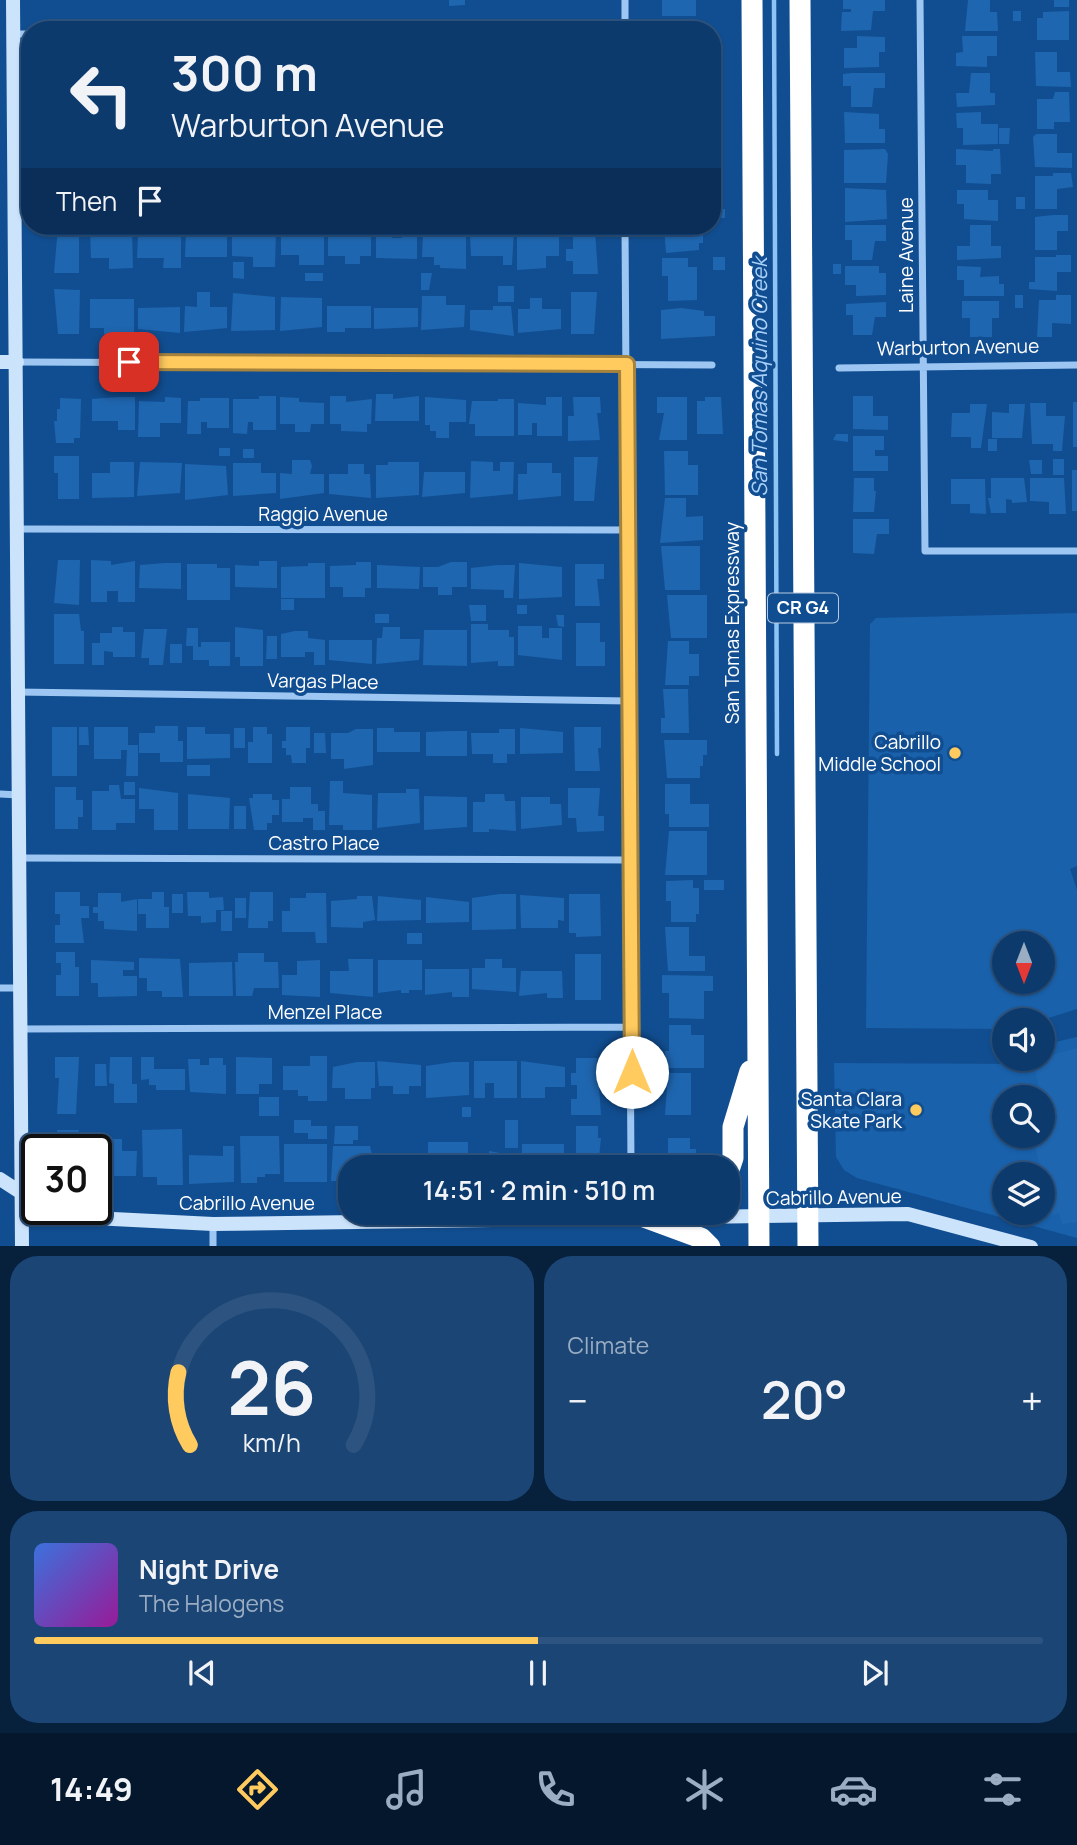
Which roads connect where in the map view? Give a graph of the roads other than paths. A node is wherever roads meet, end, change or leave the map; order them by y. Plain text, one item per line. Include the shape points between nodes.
1 (13, 0) edge
2 (625, 0) edge
3 (752, 0) edge
4 (800, 0) edge
5 (920, 0) edge
6 (625, 21) edge
7 (13, 34) junction
8 (21, 34) edge
9 (21, 164) edge
10 (22, 235) edge
11 (625, 235) edge
12 (0, 362) edge
13 (17, 362) junction
14 (627, 364) junction
15 (712, 365) dead end
16 (1077, 365) edge
17 (922, 367) junction
18 (839, 368) dead end
19 (18, 529) junction
20 (629, 530) junction
21 (1077, 551) edge
22 (17, 692) junction
23 (630, 701) junction
24 (0, 794) edge
25 (19, 795) junction
26 (18, 858) junction
27 (631, 860) junction
28 (0, 988) edge
29 (18, 988) junction
30 (632, 1027) junction
31 (18, 1029) junction
32 (756, 1049) junction
33 (21, 1152) edge
34 (631, 1155) edge
35 (733, 1155) edge
36 (0, 1179) edge
37 (21, 1192) edge
38 (808, 1215) junction
39 (740, 1217) edge
40 (759, 1217) junction
41 (112, 1219) edge
42 (338, 1221) edge
43 (213, 1224) junction
44 (22, 1225) edge
45 (668, 1225) edge
46 (22, 1246) edge
47 (213, 1246) edge
48 (709, 1246) edge
49 (759, 1246) edge
50 (808, 1246) edge
51 (1027, 1246) edge

1 - 7 street
2 - 6 street
3 - 32 highway, San Tomas Expressway / CR G4
4 - 38 highway, CR G4
5 - 17 street, Laine Avenue
7 - 8 street
7 - 9 street
10 - 13 street
11 - 14 street
12 - 13 street
13 - 14 street
13 - 19 street
14 - 15 street
14 - 20 street
16 - 17 street, Warburton Avenue
17 - 18 street, Warburton Avenue
17 - 21 street, Laine Avenue via 925,551
19 - 20 street, Raggio Avenue
19 - 22 street
20 - 23 street
22 - 23 street, Vargas Place
22 - 25 street
23 - 27 street
24 - 25 street
25 - 26 street
26 - 27 street, Castro Place
26 - 29 street
27 - 30 street
28 - 29 street
29 - 31 street
30 - 31 street, Menzel Place
30 - 34 street
31 - 33 street
32 - 35 highway via 733,1127
32 - 40 highway, San Tomas Expressway / CR G4
36 - 37 street
38 - 40 street, Cabrillo Avenue
38 - 50 highway, CR G4
38 - 51 street, Cabrillo Avenue via 908,1214
39 - 40 street, Cabrillo Avenue
40 - 49 highway, San Tomas Expressway / CR G4
41 - 43 street, Cabrillo Avenue
42 - 43 street, Cabrillo Avenue
43 - 47 street
44 - 46 street
45 - 48 highway

